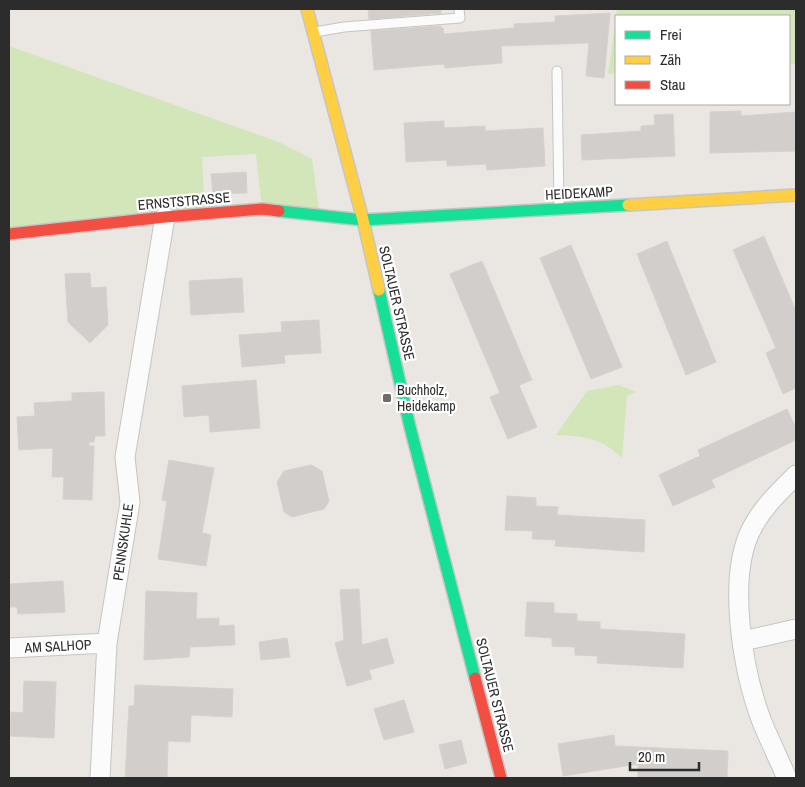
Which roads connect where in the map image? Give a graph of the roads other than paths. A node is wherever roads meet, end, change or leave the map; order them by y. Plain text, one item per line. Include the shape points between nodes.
1 (307, 9) edge
2 (459, 9) edge
3 (313, 32) junction
4 (557, 71) dead end
5 (796, 195) edge
6 (559, 209) junction
7 (165, 217) junction
8 (363, 220) junction
9 (9, 234) edge
10 (796, 475) edge
11 (796, 629) edge
12 (743, 641) junction
13 (107, 643) junction
14 (9, 648) edge
15 (100, 778) edge
16 (501, 778) edge
17 (787, 778) edge

1 - 3 main road, SOLTAUER STRASSE
2 - 3 lane via 460,18
3 - 8 main road, SOLTAUER STRASSE
4 - 6 lane
5 - 6 main road, HEIDEKAMP
6 - 8 main road, HEIDEKAMP
7 - 8 main road, ERNSTSTRASSE via 262,209
7 - 9 main road, ERNSTSTRASSE
7 - 13 street, PENNSKUHLE via 125,456 130,502
8 - 16 main road, SOLTAUER STRASSE via 410,427
10 - 12 street via 768,503 752,529 743,553 739,579
11 - 12 street
12 - 17 street via 762,722
13 - 14 street, AM SALHOP
13 - 15 street, PENNSKUHLE

